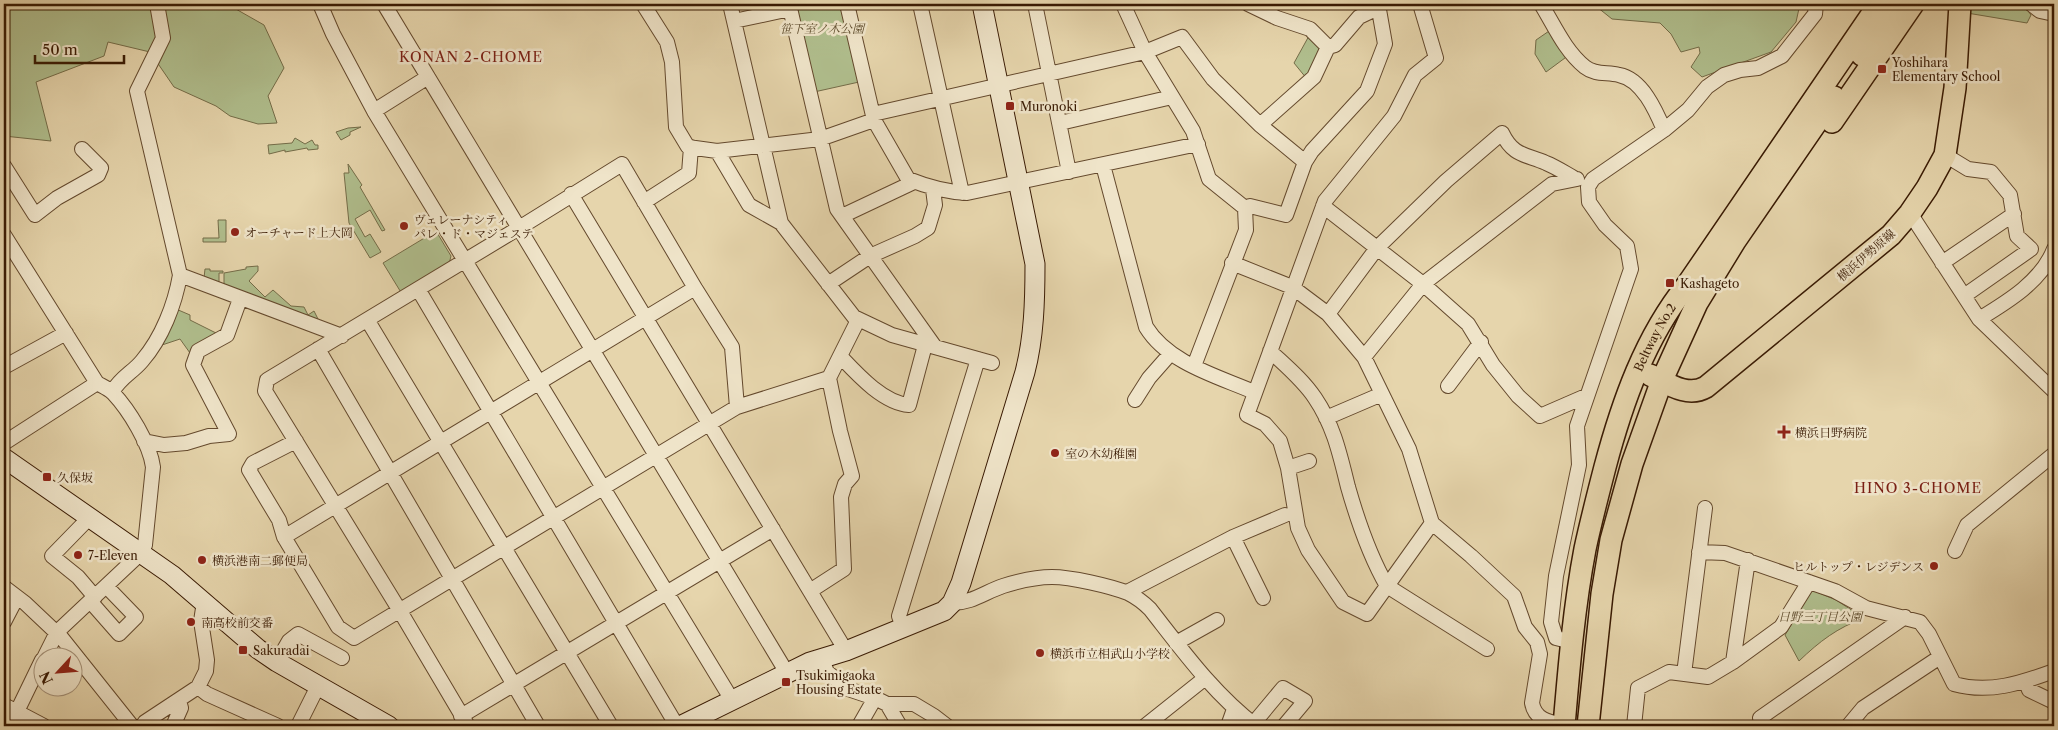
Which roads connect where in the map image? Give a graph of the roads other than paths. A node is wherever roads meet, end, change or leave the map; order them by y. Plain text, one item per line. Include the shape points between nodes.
1 (157, 4) edge
2 (320, 4) edge
3 (384, 4) edge
4 (643, 4) edge
5 (730, 4) edge
6 (847, 4) edge
7 (920, 4) edge
8 (982, 4) edge
9 (1036, 4) edge
10 (1123, 4) edge
11 (1248, 4) edge
12 (1420, 4) edge
13 (1540, 4) edge
14 (1816, 4) edge
15 (1862, 4) edge
16 (1879, 4) edge
17 (1898, 4) edge
18 (1913, 4) edge
19 (1960, 4) edge
20 (2031, 4) edge
21 (790, 6) edge
22 (1378, 6) edge
23 (2054, 14) edge
24 (734, 21) junction
25 (1328, 47) junction
26 (1145, 52) junction
27 (1050, 74) junction
28 (428, 77) junction
29 (998, 86) junction
30 (1172, 97) junction
31 (941, 99) junction
32 (1817, 108) junction
33 (374, 111) junction
34 (873, 117) junction
35 (1060, 123) junction
36 (1260, 126) junction
37 (1664, 130) junction
38 (820, 139) junction
39 (1198, 144) junction
40 (762, 146) junction
41 (691, 147) junction
42 (82, 149) dead end
43 (717, 151) junction
44 (1945, 155) junction
45 (1305, 162) junction
46 (1103, 165) junction
47 (4, 166) edge
48 (1069, 172) junction
49 (1574, 178) junction
50 (1593, 180) junction
51 (914, 182) junction
52 (1019, 183) junction
53 (933, 189) junction
54 (962, 193) junction
55 (571, 194) junction
56 (644, 202) junction
57 (1323, 206) junction
58 (1245, 208) junction
59 (1910, 213) junction
60 (2014, 214) junction
61 (842, 216) junction
62 (781, 223) junction
63 (519, 228) junction
64 (4, 234) edge
65 (1377, 248) junction
66 (2054, 249) edge
67 (870, 256) junction
68 (1725, 260) junction
69 (464, 262) junction
70 (1232, 263) junction
71 (1942, 263) junction
72 (180, 275) junction
73 (828, 284) junction
74 (1423, 284) junction
75 (1292, 287) junction
76 (695, 288) junction
77 (418, 289) junction
78 (1964, 296) junction
79 (240, 299) junction
80 (1674, 302) junction
81 (1328, 314) junction
82 (645, 318) junction
83 (1979, 319) junction
84 (368, 320) junction
85 (858, 320) junction
86 (66, 333) junction
87 (342, 336) junction
88 (1481, 342) junction
89 (930, 346) junction
90 (318, 349) junction
91 (592, 350) junction
92 (1270, 351) junction
93 (1171, 353) junction
94 (840, 356) junction
95 (1364, 357) junction
96 (978, 359) junction
97 (992, 363) dead end
98 (1194, 366) junction
99 (4, 367) edge
100 (1638, 370) junction
101 (829, 378) junction
102 (1662, 380) junction
103 (97, 382) junction
104 (540, 382) junction
105 (1448, 386) dead end
106 (2054, 391) edge
107 (112, 392) junction
108 (1254, 392) junction
109 (1382, 394) junction
110 (1586, 396) junction
111 (1135, 400) dead end
112 (737, 407) junction
113 (490, 412) junction
114 (1326, 418) junction
115 (710, 424) junction
116 (144, 441) junction
117 (296, 442) junction
118 (440, 442) junction
119 (4, 443) edge
120 (2054, 454) edge
121 (656, 456) junction
122 (4, 458) edge
123 (1309, 461) dead end
124 (1288, 468) junction
125 (390, 472) junction
126 (604, 488) junction
127 (335, 506) junction
128 (1705, 508) dead end
129 (1285, 515) dead end
130 (89, 518) junction
131 (554, 518) junction
132 (1432, 523) junction
133 (773, 530) junction
134 (284, 536) junction
135 (1233, 537) junction
136 (504, 548) junction
137 (1955, 551) dead end
138 (1699, 552) junction
139 (140, 554) junction
140 (1748, 560) junction
141 (720, 562) junction
142 (452, 579) junction
143 (1809, 582) junction
144 (106, 586) junction
145 (1387, 586) junction
146 (4, 587) edge
147 (810, 591) junction
148 (1127, 592) junction
149 (667, 593) junction
150 (17, 597) junction
151 (1263, 598) dead end
152 (92, 599) junction
153 (204, 602) junction
154 (952, 603) junction
155 (400, 610) junction
156 (1905, 617) junction
157 (1217, 620) dead end
158 (4, 622) edge
159 (616, 623) junction
160 (903, 627) junction
161 (56, 632) junction
162 (1572, 642) junction
163 (1176, 643) junction
164 (48, 648) edge
165 (1486, 649) dead end
166 (846, 651) junction
167 (567, 652) junction
168 (1940, 656) junction
169 (822, 657) junction
170 (342, 658) dead end
171 (277, 662) junction
172 (1733, 662) junction
173 (2054, 672) edge
174 (787, 673) junction
175 (1684, 674) junction
176 (1204, 679) junction
177 (32, 681) edge
178 (2026, 681) junction
179 (514, 684) junction
180 (318, 686) junction
181 (198, 687) junction
182 (732, 700) junction
183 (179, 701) junction
184 (881, 701) junction
185 (2054, 702) edge
186 (4, 705) edge
187 (1234, 709) junction
188 (17, 712) junction
189 (1760, 718) dead end
190 (464, 721) edge
191 (1254, 725) edge
192 (1564, 725) edge
193 (10, 726) edge
194 (44, 726) edge
195 (132, 726) edge
196 (142, 726) edge
197 (173, 726) edge
198 (278, 726) edge
199 (298, 726) edge
200 (389, 726) edge
201 (538, 726) edge
202 (611, 726) edge
203 (678, 726) edge
204 (859, 726) edge
205 (900, 726) edge
206 (946, 726) edge
207 (1145, 726) edge
208 (1228, 726) edge
209 (1284, 726) edge
210 (1588, 726) edge
211 (1634, 726) edge
212 (1848, 726) edge

1 - 72 street via 163,38 137,91
2 - 33 street
3 - 28 street
4 - 41 street via 667,42 672,62 676,128
5 - 24 street
6 - 34 street
7 - 31 street
8 - 29 street
9 - 27 street
10 - 26 street
11 - 25 street via 1310,29
12 - 57 street via 1436,58 1415,75 1394,116
13 - 37 street via 1570,51 1586,68 1620,75 1635,84 1654,108
14 - 37 street via 1815,14 1782,56 1758,68 1724,75 1707,87 1688,110
15 - 80 main road via 1701,245 1680,280
16 - 32 main road, Beltway No.2
17 - 32 main road, Beltway No.2
18 - 68 main road via 1768,211 1743,245
19 - 44 main road, 横浜伊勢原線 via 1955,88
20 - 23 street via 2040,11
21 - 24 street
21 - 38 street
22 - 25 street via 1358,17 1335,45
22 - 45 street via 1385,44 1367,91
24 - 40 street
25 - 36 street via 1314,77
26 - 27 street
26 - 30 street
26 - 36 street via 1182,37 1213,79
27 - 29 street
27 - 35 street
28 - 33 street
28 - 63 street
29 - 31 street
29 - 52 street
30 - 35 street
30 - 39 street
31 - 34 street
31 - 54 street
32 - 68 main road, Beltway No.2
32 - 80 main road, Beltway No.2
33 - 69 street
34 - 38 street
34 - 51 street via 908,180
35 - 48 street
36 - 45 street
37 - 50 street
38 - 40 street
38 - 61 street
39 - 46 street
39 - 58 street via 1209,179
40 - 43 street
40 - 62 street
41 - 43 street
41 - 56 street via 689,174
42 - 47 street via 101,168 98,175 57,198 36,215
43 - 62 street via 749,205
44 - 59 main road, 横浜伊勢原線
44 - 60 street via 1968,169 1991,172 2010,195
45 - 58 street via 1286,215 1250,206
46 - 48 street
46 - 93 street via 1146,327 1151,336
48 - 52 street
49 - 50 street
49 - 65 street via 1515,152 1502,133 1446,181
49 - 74 street via 1552,184
50 - 110 street via 1588,187 1589,202 1605,225 1627,246 1630,268
51 - 53 street
51 - 61 street
52 - 54 street
52 - 154 street via 1035,264 1029,356 961,583
53 - 54 street
53 - 67 street via 935,205 928,228
55 - 56 street via 622,164
55 - 63 street
55 - 82 street
56 - 76 street
57 - 65 street
57 - 75 street
58 - 70 street via 1246,230
59 - 71 street
59 - 102 main road, 横浜伊勢原線 via 1881,244 1706,387 1698,391 1684,391
60 - 71 street
60 - 78 street via 2017,236 2031,250
61 - 67 street
62 - 73 street
63 - 69 street
63 - 91 street
64 - 86 street
65 - 74 street
65 - 81 street
66 - 83 street via 2046,266 2011,299
67 - 73 street
67 - 89 street
68 - 102 main road, Beltway No.2 via 1690,317
69 - 77 street
69 - 104 street
70 - 75 street
70 - 98 street
71 - 78 street
72 - 79 street
72 - 107 street via 178,289 157,340 142,362 120,379
73 - 85 street
74 - 88 street via 1468,324
74 - 95 street
75 - 81 street
75 - 92 street
76 - 82 street
76 - 112 street via 732,346
77 - 84 street
77 - 113 street
78 - 83 street
79 - 87 street
79 - 116 street via 227,335 198,351 193,366 229,434 164,445
80 - 100 main road, Beltway No.2
81 - 95 street
82 - 91 street
82 - 115 street
83 - 106 street
84 - 87 street
84 - 118 street
85 - 89 street via 892,336
85 - 94 street
86 - 99 street
86 - 103 street
87 - 90 street
88 - 105 street
88 - 110 street via 1493,365 1518,396 1540,416
89 - 94 street via 909,405 902,405 867,385
89 - 96 street
90 - 117 street via 267,380 265,391
90 - 125 street
91 - 104 street
91 - 121 street
92 - 108 street
92 - 114 street via 1302,381
93 - 98 street
93 - 111 street
94 - 101 street
95 - 109 street
96 - 97 street
96 - 160 street via 955,443 899,616
98 - 108 street
100 - 102 main road, 横浜伊勢原線
100 - 162 main road, Beltway No.2 via 1617,426 1590,525
101 - 112 street
101 - 147 street via 852,476 841,497 844,569
102 - 210 main road, Beltway No.2 via 1632,464 1611,540
103 - 107 street
103 - 119 street
104 - 113 street
104 - 126 street
107 - 116 street
108 - 124 street via 1247,415 1265,424 1280,441
109 - 114 street
109 - 132 street via 1409,449
110 - 162 street via 1577,426 1579,465 1550,622 1556,638
112 - 115 street
113 - 118 street
113 - 131 street
114 - 145 street via 1339,446 1362,532
115 - 121 street
115 - 133 street
116 - 139 street via 152,456 153,467 145,544
117 - 127 street
117 - 134 street via 253,463 249,470 279,520
118 - 125 street
118 - 136 street
120 - 137 street via 1967,525
121 - 126 street
121 - 141 street
122 - 130 street
123 - 124 street
124 - 145 street via 1298,528 1308,550 1343,602 1367,614
125 - 127 street
125 - 142 street
126 - 131 street
126 - 149 street
127 - 134 street
127 - 155 street
128 - 138 street
129 - 135 street
130 - 139 street
130 - 152 street via 52,556 78,577
131 - 136 street
131 - 159 street
132 - 145 street
132 - 192 street via 1514,596 1525,627 1537,642 1540,654 1533,710 1541,718
133 - 141 street
133 - 147 street
134 - 155 street via 338,627 354,638
135 - 148 street
135 - 151 street
136 - 142 street
136 - 167 street
138 - 140 street via 1725,553
138 - 175 street
139 - 144 street
139 - 153 street
140 - 143 street
140 - 172 street
141 - 149 street
141 - 174 street
142 - 155 street
142 - 179 street
143 - 156 street via 1835,591 1866,608
143 - 172 street via 1781,627
144 - 152 street
144 - 152 street via 136,617 119,634
145 - 165 street
146 - 150 street
147 - 166 street
148 - 154 street via 1052,577 1021,581 991,590 965,603
148 - 163 street via 1150,608
149 - 159 street
149 - 182 street
150 - 158 street
150 - 161 street
152 - 161 street
153 - 171 street
153 - 181 street via 201,621 207,660 206,671
154 - 160 street via 944,611
155 - 190 street
156 - 168 street via 1920,622
156 - 189 street
157 - 163 street
159 - 167 street
159 - 203 street
160 - 166 street
161 - 164 street
161 - 195 street
162 - 192 main road, Beltway No.2
163 - 176 street
166 - 169 street
167 - 179 street
167 - 202 street
168 - 178 street via 1954,684 1971,689
168 - 212 street via 1863,708
169 - 174 street
169 - 184 street via 827,672 848,689
170 - 171 street via 298,634 289,641
171 - 180 street
172 - 175 street via 1708,677
173 - 178 street
174 - 182 street
175 - 211 street via 1669,672 1638,688
176 - 187 street
176 - 207 street
177 - 188 street
178 - 185 street via 2029,690
179 - 190 street
179 - 201 street
180 - 199 street
180 - 200 street
181 - 183 street
181 - 198 street
182 - 203 street
183 - 196 street
183 - 197 street via 181,708
184 - 204 street
184 - 205 street
184 - 206 street via 914,704
186 - 188 street
187 - 191 street
187 - 208 street
188 - 193 street
188 - 194 street
191 - 209 street via 1283,688 1304,701

